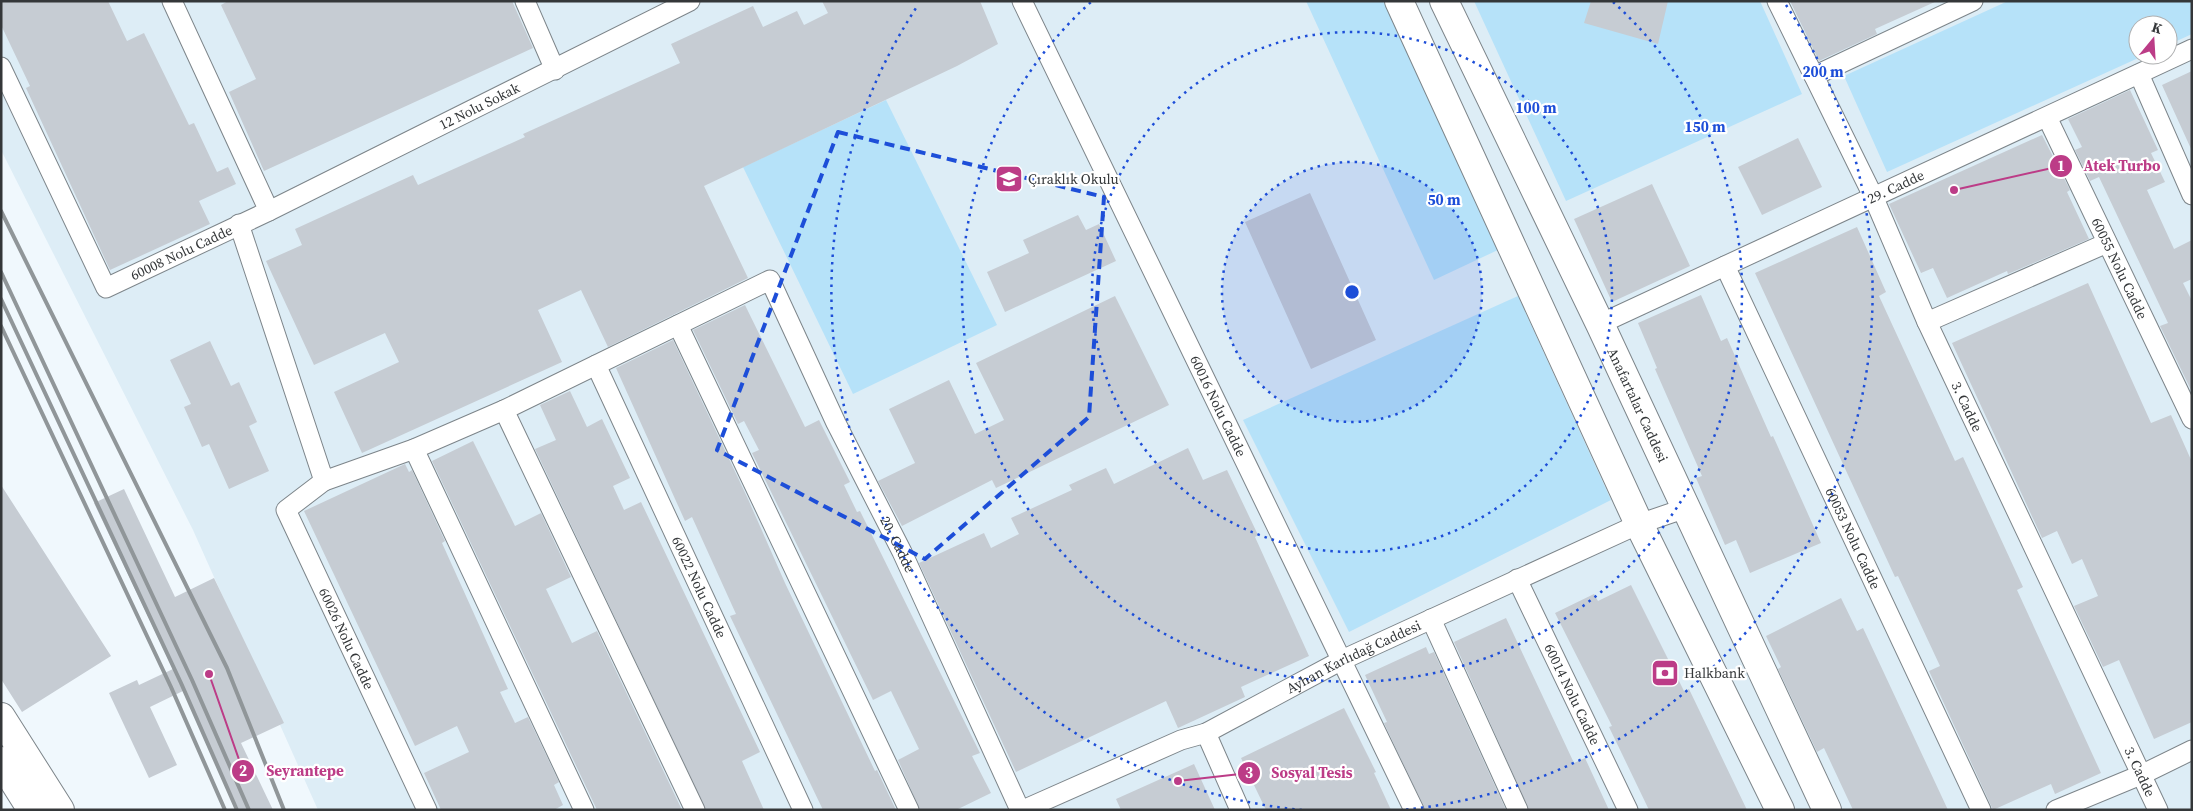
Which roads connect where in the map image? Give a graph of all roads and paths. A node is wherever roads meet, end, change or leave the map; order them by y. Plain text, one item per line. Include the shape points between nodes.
1 (172, 1) edge
2 (525, 1) edge
3 (690, 1) edge
4 (1022, 1) edge
5 (1399, 1) edge
6 (1444, 1) edge
7 (1777, 1) edge
8 (1973, 1) edge
9 (2192, 49) edge
10 (1, 66) edge
11 (555, 70) junction
12 (2139, 74) junction
13 (1814, 76) junction
14 (2046, 117) junction
15 (2192, 195) edge
16 (1873, 196) junction
17 (269, 211) junction
18 (239, 224) junction
19 (2107, 243) junction
20 (1725, 266) junction
21 (1927, 322) junction
22 (1600, 324) junction
23 (678, 325) junction
24 (596, 365) junction
25 (504, 410) junction
26 (2192, 419) edge
27 (414, 450) junction
28 (324, 481) junction
29 (1686, 508) junction
30 (1639, 524) junction
31 (1516, 579) junction
32 (1431, 619) junction
33 (1342, 660) junction
34 (1, 717) edge
35 (1206, 732) junction
36 (2192, 750) edge
37 (1, 761) edge
38 (2143, 774) junction
39 (32, 810) edge
40 (60, 810) edge
41 (426, 810) edge
42 (584, 810) edge
43 (695, 810) edge
44 (803, 810) edge
45 (909, 810) edge
46 (1022, 810) edge
47 (1240, 810) edge
48 (1414, 810) edge
49 (1518, 810) edge
50 (1628, 810) edge
51 (1780, 810) edge
52 (1827, 810) edge
53 (1981, 810) edge
54 (2056, 810) edge
55 (2158, 810) edge

1 - 17 street
2 - 11 street
3 - 11 street, 12 Nolu Sokak
4 - 33 street, 60016 Nolu Cadde
5 - 30 main road
6 - 22 main road, Anafartalar Caddesi
7 - 13 street, 3. Cadde
8 - 13 street
9 - 12 street, 29. Cadde
10 - 18 street, 60008 Nolu Cadde via 106,288
11 - 17 street, 12 Nolu Sokak
12 - 14 street, 29. Cadde
12 - 15 street
13 - 16 street, 3. Cadde
14 - 16 street, 29. Cadde
14 - 19 street, 60055 Nolu Cadde
16 - 20 street, 29. Cadde
16 - 21 street, 3. Cadde
17 - 18 street, 60008 Nolu Cadde
18 - 28 street
19 - 21 street
19 - 26 street, 60055 Nolu Cadde
20 - 22 street, 29. Cadde
20 - 53 street, 60053 Nolu Cadde
21 - 38 street, 3. Cadde
22 - 29 main road, Anafartalar Caddesi
23 - 24 street
23 - 45 street
23 - 46 street, 20. Cadde via 770,280
24 - 25 street
24 - 44 street, 60022 Nolu Cadde
25 - 27 street
25 - 43 street
27 - 28 street
27 - 42 street
28 - 41 street, 60026 Nolu Cadde via 286,510
29 - 30 street, Ayhan Karlıdağ Caddesi
29 - 52 main road, Anafartalar Caddesi
30 - 31 street, Ayhan Karlıdağ Caddesi
30 - 51 main road
31 - 32 street, Ayhan Karlıdağ Caddesi
31 - 50 street, 60014 Nolu Cadde
32 - 33 street, Ayhan Karlıdağ Caddesi
32 - 49 street
33 - 35 street, Ayhan Karlıdağ Caddesi
33 - 48 street, 60016 Nolu Cadde
34 - 40 main road
35 - 46 street, Ayhan Karlıdağ Caddesi
35 - 47 street
36 - 38 street
37 - 39 main road
38 - 54 street
38 - 55 street, 3. Cadde

